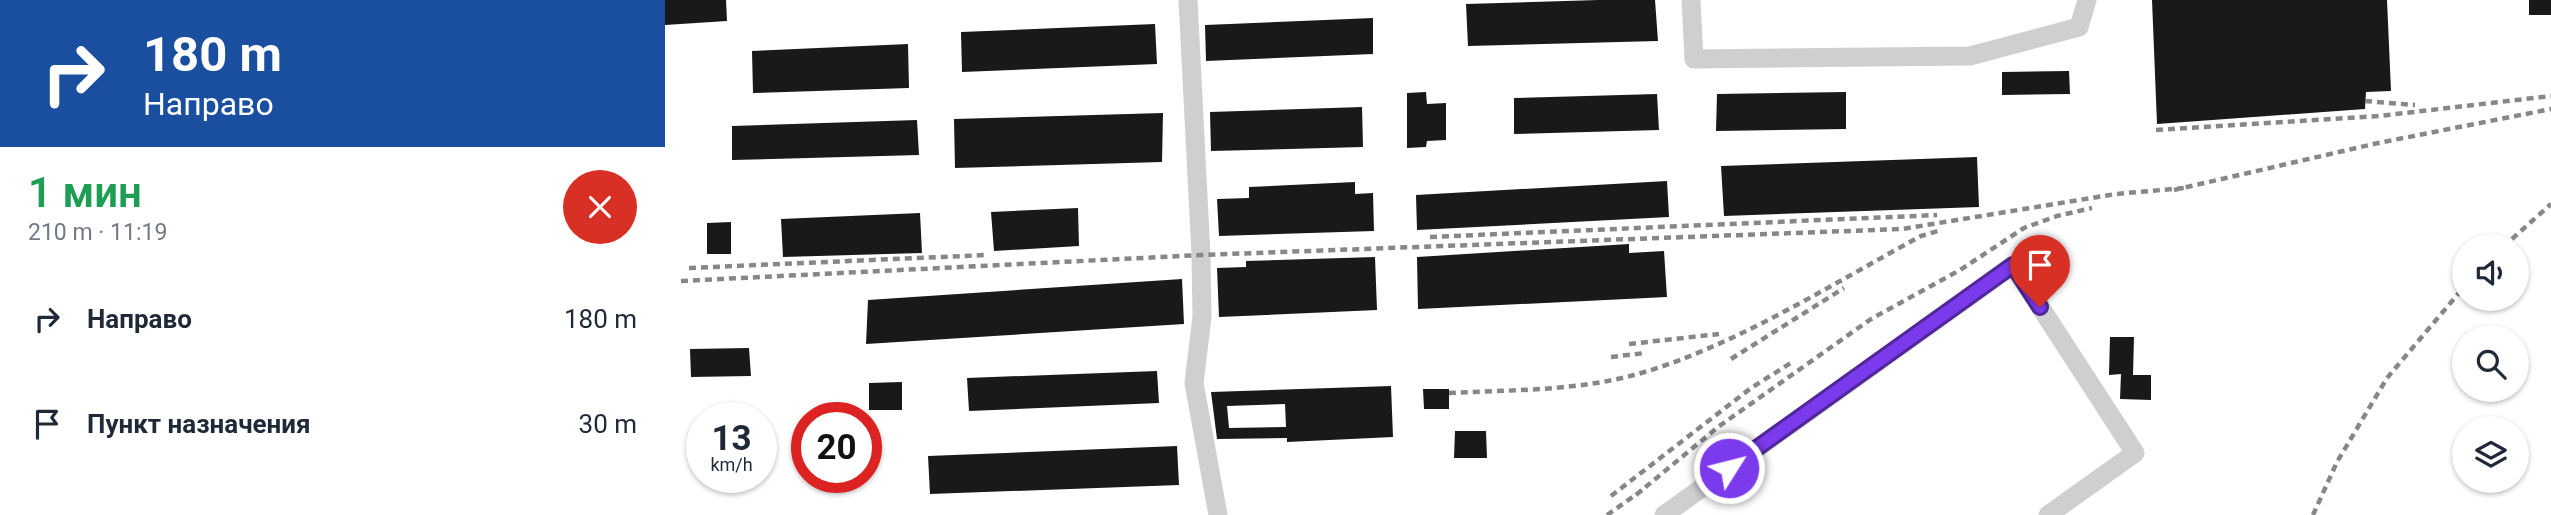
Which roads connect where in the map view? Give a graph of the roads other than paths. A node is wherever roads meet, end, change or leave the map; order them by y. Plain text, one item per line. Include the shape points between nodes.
1 (1188, 0) edge
2 (1691, 0) edge
3 (2087, 0) edge
4 (1218, 515) edge
5 (1664, 515) edge
6 (2048, 515) edge

1 - 4 lane via 1202,317 1194,383
2 - 3 lane via 1694,60 1971,56 2079,27
5 - 6 lane via 2013,265 2135,453

